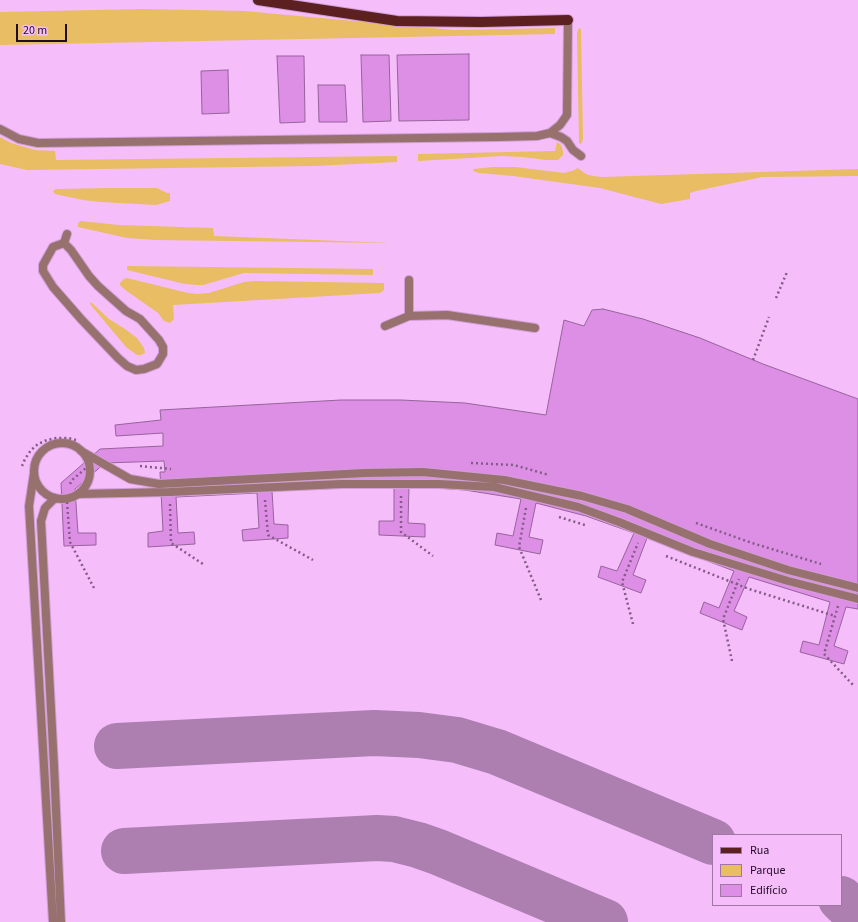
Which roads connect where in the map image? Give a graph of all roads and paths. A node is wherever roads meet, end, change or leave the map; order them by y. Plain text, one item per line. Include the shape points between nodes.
1 (258, 0) edge
2 (568, 20) joint
3 (0, 129) edge
4 (550, 133) junction
5 (581, 156) dead end
6 (67, 234) dead end
7 (64, 243) junction
8 (787, 272) dead end
9 (409, 280) dead end
10 (776, 298) dead end
11 (409, 316) junction
12 (769, 317) dead end
13 (385, 326) dead end
14 (535, 328) dead end
15 (753, 360) dead end
16 (80, 441) dead end
17 (81, 451) junction
18 (470, 462) dead end
19 (135, 466) dead end
20 (22, 468) dead end
21 (176, 470) dead end
22 (34, 473) junction
23 (555, 477) dead end
24 (78, 494) junction
25 (55, 498) junction
26 (526, 508) dead end
27 (690, 520) dead end
28 (401, 532) dead end
29 (268, 535) dead end
30 (70, 542) dead end
31 (171, 543) dead end
32 (754, 544) junction
33 (433, 556) dead end
34 (748, 557) junction
35 (313, 560) dead end
36 (203, 564) dead end
37 (824, 565) dead end
38 (744, 568) junction
39 (622, 582) dead end
40 (94, 588) dead end
41 (858, 588) edge
42 (841, 595) junction
43 (858, 599) edge
44 (541, 600) dead end
45 (633, 624) dead end
46 (732, 661) dead end
47 (854, 686) dead end
48 (53, 922) edge
49 (61, 922) edge

1 - 2 main road via 397,21
2 - 4 lane via 567,115
3 - 4 lane via 19,139 38,143 537,136
4 - 5 lane via 567,141
6 - 7 lane
7 - 7 lane via 98,286 126,311 140,319 159,340 163,354 157,364 136,370 127,366 53,287 43,271 43,265 53,247
8 - 10 path
9 - 11 lane
11 - 13 lane
11 - 14 lane via 447,315
12 - 15 path
16 - 20 path via 56,438 38,444 31,450
17 - 22 lane via 66,443 50,446 38,457
17 - 24 lane via 87,457 90,474 85,488
17 - 34 lane via 130,479 159,484 423,472 504,480 582,496 627,509
18 - 23 path via 514,465
19 - 21 path
22 - 25 lane via 40,489 46,495
22 - 48 lane via 29,506
24 - 25 lane via 65,499
24 - 38 lane via 340,484 494,487 578,507 693,552
25 - 49 lane via 45,508 42,521
26 - 44 path via 519,547
27 - 32 path
28 - 33 path
29 - 35 path
30 - 40 path
31 - 36 path
32 - 34 path
32 - 37 path
34 - 41 lane
38 - 42 lane
38 - 46 path via 723,619
39 - 45 path
42 - 43 lane
42 - 47 path via 824,654

